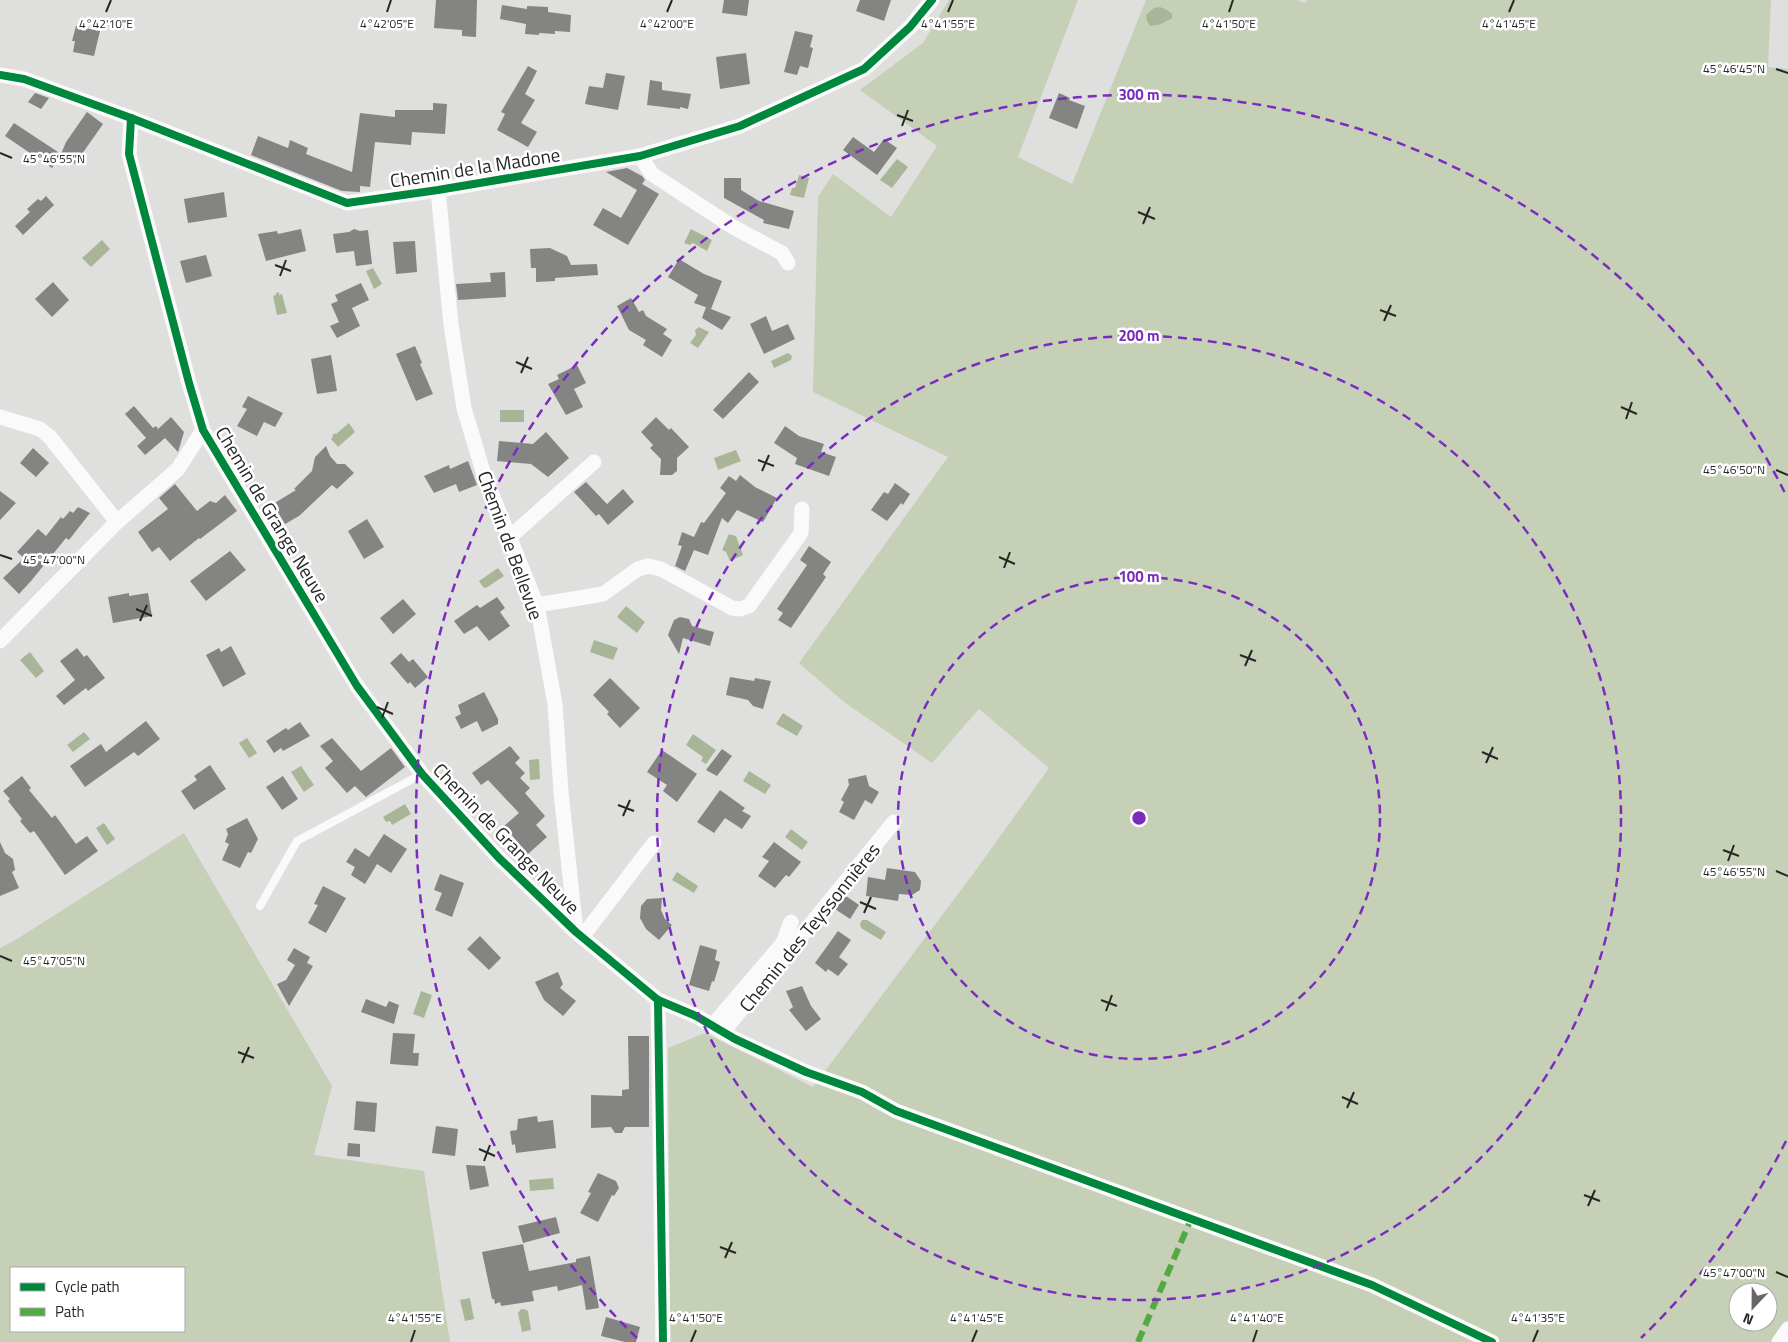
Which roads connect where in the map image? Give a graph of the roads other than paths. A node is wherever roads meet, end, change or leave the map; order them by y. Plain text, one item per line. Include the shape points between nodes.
1 (932, 0) edge
2 (0, 75) edge
3 (131, 118) junction
4 (640, 156) junction
5 (438, 190) junction
6 (788, 263) dead end
7 (0, 417) edge
8 (203, 430) junction
9 (594, 462) dead end
10 (802, 509) dead end
11 (117, 522) junction
12 (509, 538) junction
13 (537, 605) junction
14 (0, 642) edge
15 (422, 774) junction
16 (894, 822) dead end
17 (654, 843) dead end
18 (260, 906) dead end
19 (791, 922) dead end
20 (579, 934) junction
21 (658, 1000) junction
22 (717, 1029) junction
23 (1788, 1329) edge
24 (663, 1342) edge
25 (1492, 1342) edge
26 (1779, 1342) edge

1 - 4 street, Chemin de la Madone via 910,27 864,69 740,126
2 - 3 street, Chemin de la Madone via 24,80
3 - 5 street, Chemin de la Madone via 347,204
3 - 8 street, Chemin de Grange Neuve via 129,154
4 - 5 street, Chemin de la Madone
4 - 6 street via 652,174 733,227 782,253
5 - 12 street, Chemin de Bellevue via 451,325 464,408 484,475
7 - 11 street via 40,429 50,437
8 - 11 street via 178,469
8 - 15 street, Chemin de Grange Neuve via 357,686
9 - 12 street
10 - 13 street via 801,533 749,606 732,608 648,566 638,569 603,594
11 - 14 street
12 - 13 street, Chemin de Bellevue
13 - 20 street, Chemin de Bellevue via 555,704 561,792
15 - 18 lane, Chemin de Grange Neuve via 297,841
15 - 20 street, Chemin de Grange Neuve via 499,858
16 - 22 street, Chemin des Teyssonnières
17 - 20 street
19 - 22 street, Chemin des Teyssonnières via 783,943
20 - 21 street, Chemin de Grange Neuve
21 - 22 street, Chemin de Grange Neuve
21 - 24 street
22 - 25 street, Chemin de Grange Neuve via 806,1072 862,1092 896,1111 1372,1285
23 - 26 street

